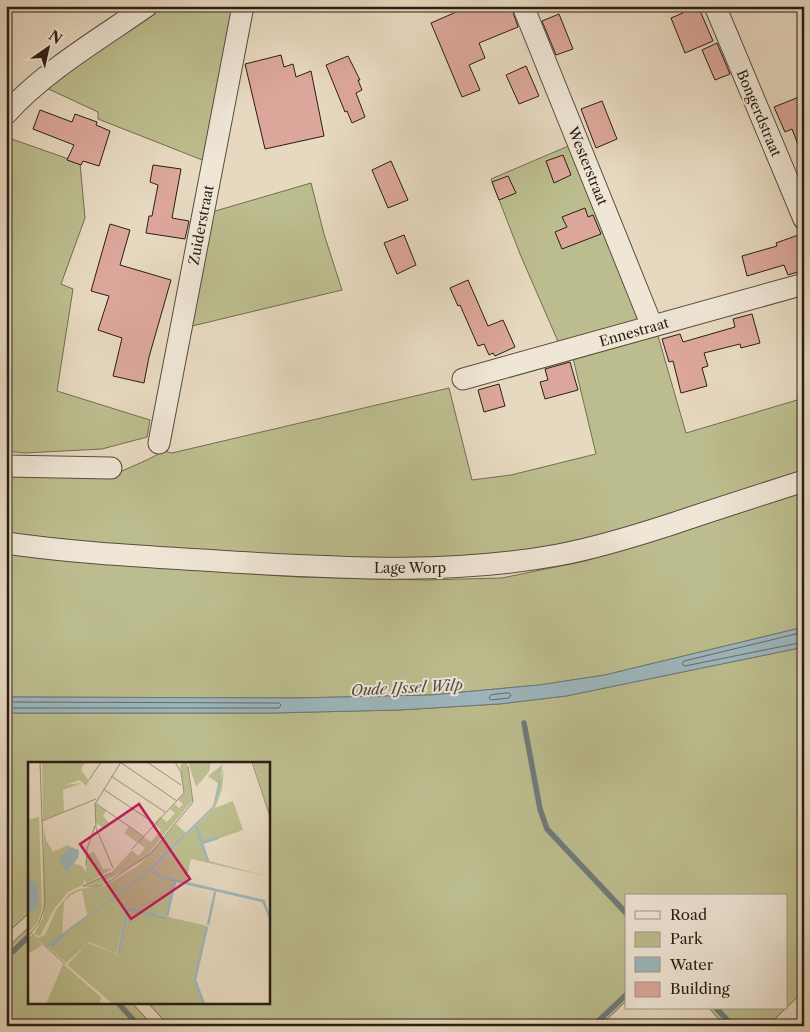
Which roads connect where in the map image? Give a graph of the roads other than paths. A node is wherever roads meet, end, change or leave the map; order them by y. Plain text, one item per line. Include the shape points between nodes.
1 (147, 6) edge
2 (243, 6) edge
3 (523, 6) edge
4 (715, 6) edge
5 (6, 114) edge
6 (804, 219) edge
7 (804, 284) edge
8 (652, 326) junction
9 (463, 379) dead end
10 (159, 443) dead end
11 (6, 466) edge
12 (111, 468) dead end
13 (804, 481) edge
14 (6, 543) edge

1 - 5 street via 33,87
2 - 10 street, Zuiderstraat
3 - 8 street, Westerstraat
4 - 6 street, Bongerdstraat
7 - 8 street, Ennestraat
8 - 9 street, Ennestraat
11 - 12 street
13 - 14 street, Lage Worp via 614,542 490,566 395,570 101,554

